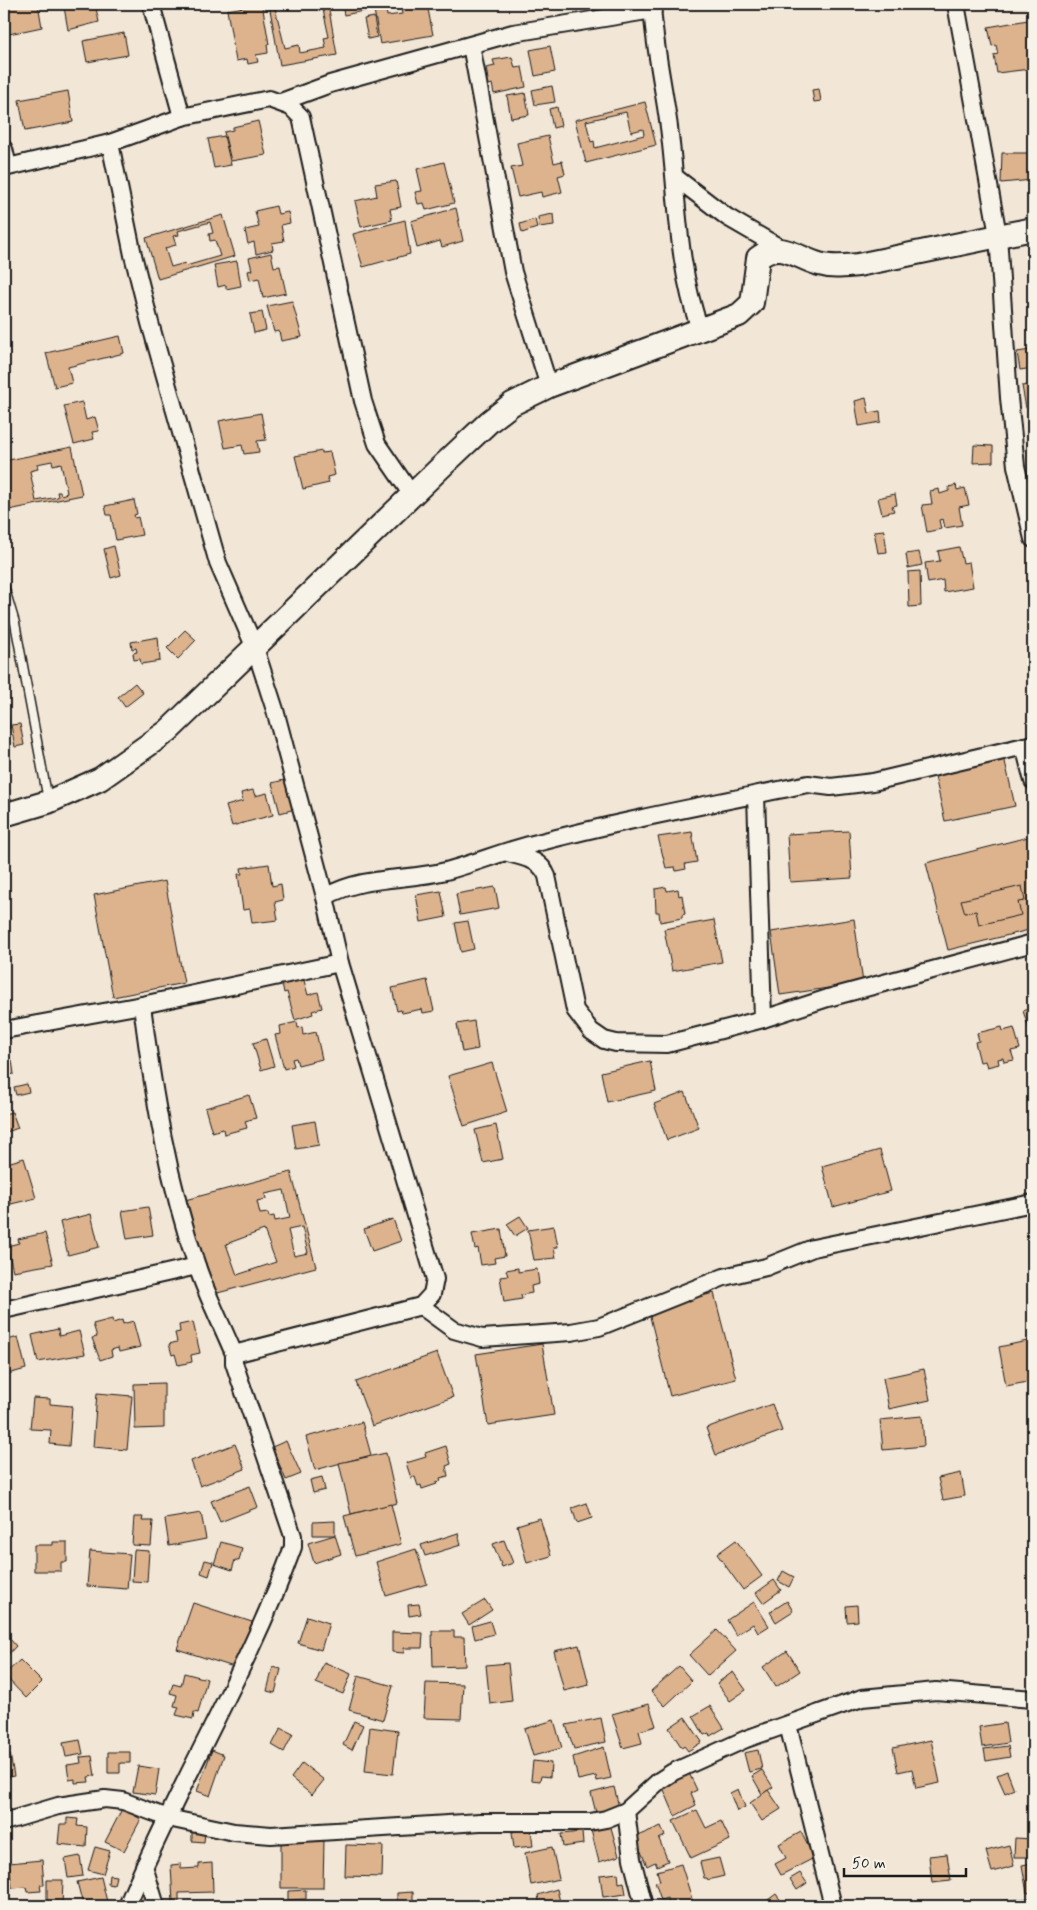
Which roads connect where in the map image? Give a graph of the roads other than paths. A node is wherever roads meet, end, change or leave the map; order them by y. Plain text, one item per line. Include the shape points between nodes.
1 (151, 4) edge
2 (956, 4) edge
3 (652, 7) edge
4 (471, 45) junction
5 (281, 102) junction
6 (182, 117) junction
7 (110, 143) junction
8 (4, 149) edge
9 (6, 167) edge
10 (675, 177) junction
11 (1033, 229) edge
12 (998, 235) junction
13 (782, 249) junction
14 (700, 329) junction
15 (549, 386) junction
16 (412, 495) junction
17 (1033, 540) edge
18 (4, 586) edge
19 (255, 648) junction
20 (1029, 745) edge
21 (1033, 781) edge
22 (756, 795) junction
23 (48, 802) junction
24 (4, 815) edge
25 (508, 853) junction
26 (325, 896) junction
27 (1033, 943) edge
28 (340, 964) junction
29 (142, 1005) junction
30 (763, 1019) junction
31 (4, 1030) edge
32 (1033, 1203) edge
33 (197, 1266) junction
34 (421, 1306) junction
35 (4, 1310) edge
36 (234, 1354) junction
37 (1033, 1699) edge
38 (788, 1725) junction
39 (626, 1811) junction
40 (168, 1818) junction
41 (4, 1822) edge
42 (144, 1866) junction
43 (128, 1906) edge
44 (156, 1906) edge
45 (644, 1906) edge
46 (833, 1906) edge

1 - 6 street
2 - 12 street
3 - 4 street via 513,33
3 - 10 street
4 - 5 street via 330,84
4 - 15 street via 513,272
5 - 6 street via 269,99
5 - 16 street via 301,117 364,401 378,444
6 - 7 street
7 - 9 street
7 - 19 street via 150,323 218,563
8 - 9 street
10 - 13 street via 727,217
10 - 14 street via 688,297
11 - 12 street
12 - 13 street via 835,267
12 - 17 street via 1015,456
13 - 14 street via 768,251 758,258 752,303 739,315
14 - 15 street
15 - 16 street via 512,404 490,421
16 - 19 street
18 - 23 lane via 15,623
19 - 23 street via 148,746 100,779
19 - 26 street via 278,719
20 - 21 street
20 - 22 street via 872,782 831,787 808,784
22 - 25 street via 597,828 530,844
22 - 30 street
23 - 24 street
25 - 26 street via 434,873 359,882
25 - 30 street via 543,867 575,1010 591,1032 604,1040 636,1045 667,1044
26 - 28 street
27 - 30 street via 828,998
28 - 29 street
28 - 34 street via 435,1279 432,1294
29 - 31 street
29 - 33 street via 160,1124
32 - 34 street via 814,1248 766,1267 724,1276 599,1326 571,1332 482,1338 454,1330
33 - 35 street
33 - 36 street
34 - 36 street
36 - 40 street via 234,1363 293,1536 293,1546 237,1676
37 - 38 street via 936,1691 900,1692 862,1698
38 - 39 street via 746,1739 673,1772
38 - 46 street
39 - 40 street via 590,1822 480,1822 271,1835 234,1832
39 - 45 street via 632,1859
40 - 41 street via 105,1799 58,1806
40 - 42 street
42 - 43 street
42 - 44 street

